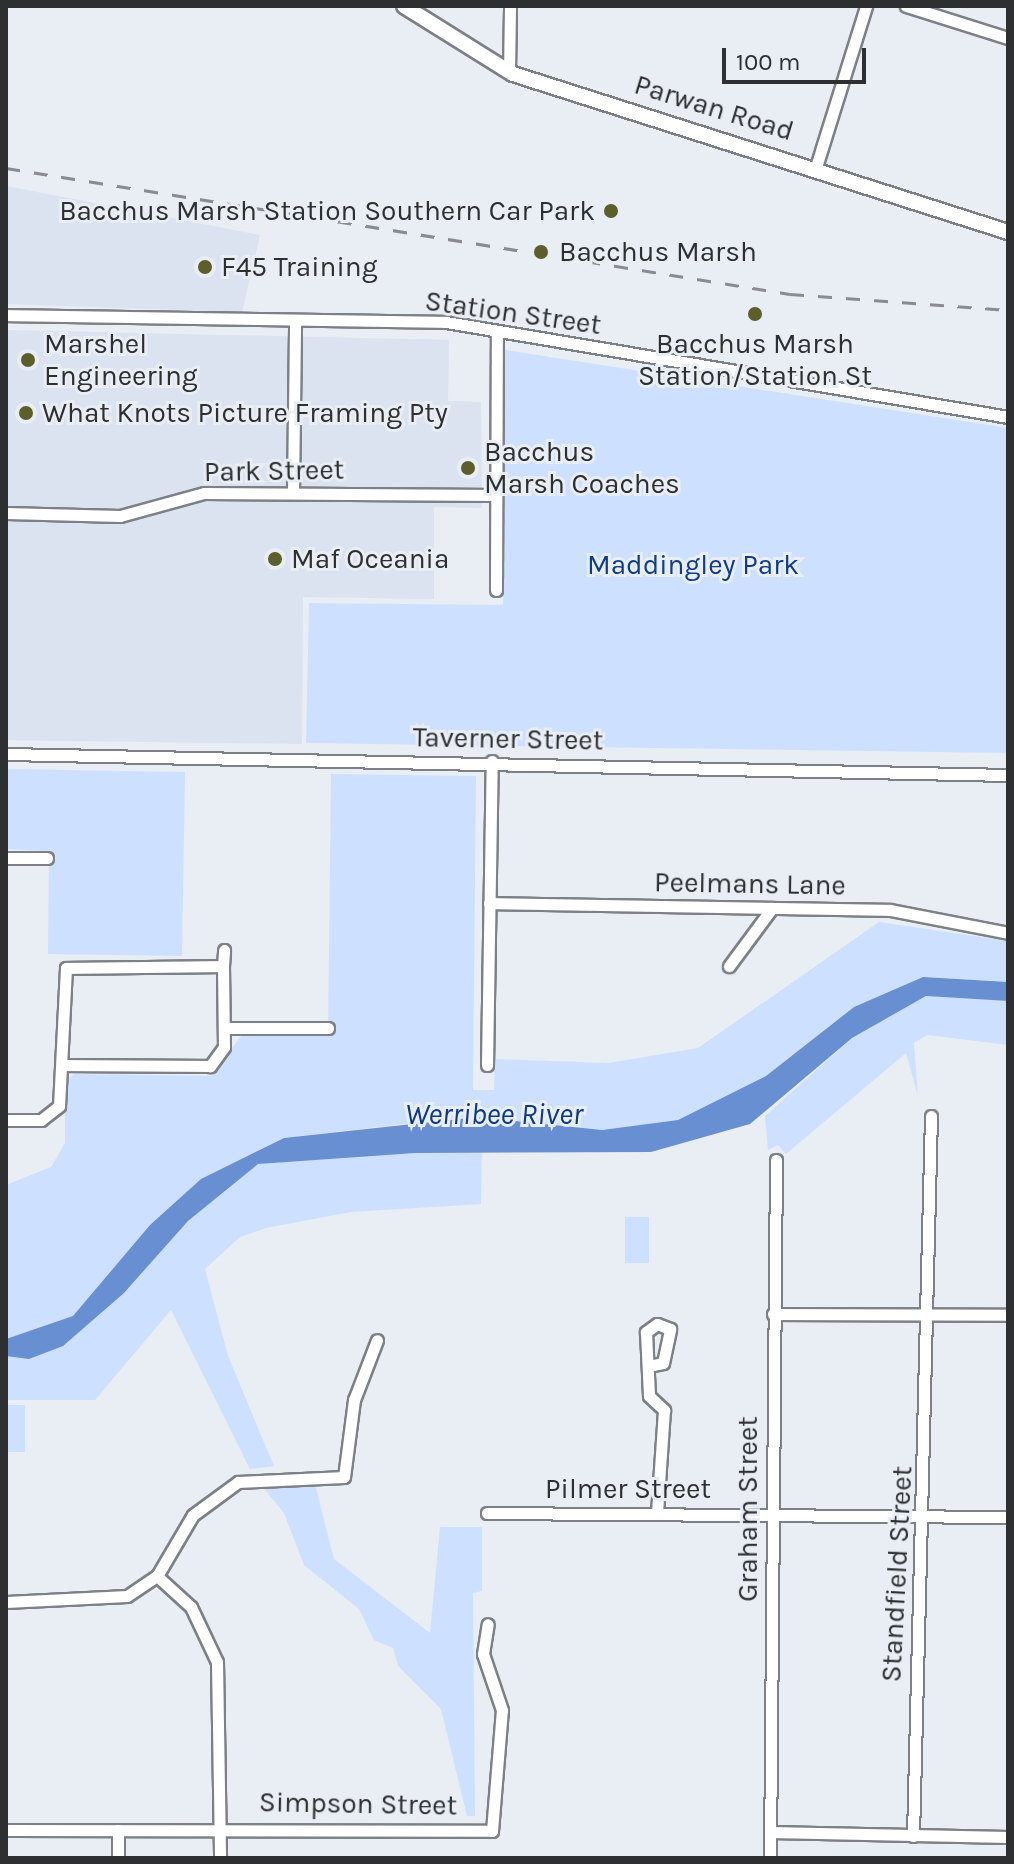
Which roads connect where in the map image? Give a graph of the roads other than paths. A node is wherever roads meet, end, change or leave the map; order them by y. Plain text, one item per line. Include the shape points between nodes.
1 (510, 6) edge
2 (866, 6) edge
3 (906, 6) edge
4 (408, 11) edge
5 (1008, 38) edge
6 (509, 72) junction
7 (816, 167) junction
8 (1008, 232) edge
9 (6, 315) edge
10 (295, 320) junction
11 (497, 331) junction
12 (1008, 417) edge
13 (293, 493) junction
14 (496, 495) junction
15 (6, 513) edge
16 (496, 590) dead end
17 (6, 754) edge
18 (492, 761) junction
19 (1008, 775) edge
20 (6, 858) edge
21 (47, 858) dead end
22 (489, 903) junction
23 (772, 908) junction
24 (1008, 933) edge
25 (224, 950) dead end
26 (223, 966) junction
27 (729, 966) dead end
28 (225, 1028) junction
29 (328, 1028) dead end
30 (63, 1065) junction
31 (487, 1065) dead end
32 (931, 1116) dead end
33 (6, 1120) edge
34 (776, 1160) dead end
35 (773, 1314) junction
36 (927, 1314) junction
37 (1008, 1315) edge
38 (377, 1340) dead end
39 (648, 1366) dead end
40 (487, 1513) dead end
41 (657, 1513) junction
42 (771, 1514) junction
43 (926, 1516) junction
44 (1008, 1517) edge
45 (157, 1576) junction
46 (6, 1602) edge
47 (488, 1624) dead end
48 (222, 1828) junction
49 (6, 1830) edge
50 (118, 1830) junction
51 (770, 1832) junction
52 (913, 1836) junction
53 (1008, 1837) edge
54 (118, 1858) edge
55 (220, 1858) edge
56 (770, 1858) edge

1 - 6 street
2 - 7 street
3 - 5 street
4 - 6 main road, Parwan Road
6 - 7 main road, Parwan Road
7 - 8 main road, Parwan Road
9 - 10 street, Station Street
10 - 11 street, Station Street via 446,322
10 - 13 street
11 - 12 street, Station Street
11 - 14 street
13 - 14 street, Park Street
13 - 15 street, Park Street via 204,493 120,516
14 - 16 street
17 - 18 street, Taverner Street
18 - 19 street, Taverner Street
18 - 22 street
20 - 21 street
22 - 23 street, Peelmans Lane
22 - 31 street
23 - 24 street, Peelmans Lane via 890,910
23 - 27 street
25 - 26 street
26 - 28 street
26 - 30 street via 66,968
28 - 29 street
28 - 30 street via 219,1060 199,1069
30 - 33 street via 53,1117
32 - 36 street, Standfield Street
34 - 35 street, Graham Street
35 - 36 street
35 - 42 street, Graham Street
36 - 37 street
36 - 43 street, Standfield Street
38 - 45 street via 354,1400 344,1477 238,1482 193,1515
39 - 41 street via 649,1396 664,1410
40 - 41 street, Pilmer Street
41 - 42 street, Pilmer Street
42 - 43 street, Pilmer Street
42 - 51 street, Graham Street
43 - 44 street, Pilmer Street
43 - 52 street, Standfield Street via 917,1599
45 - 46 street via 127,1596 85,1604
45 - 48 street via 191,1607 217,1662
47 - 48 street, Simpson Street via 483,1654 502,1710 492,1831
48 - 50 street, Simpson Street
48 - 55 street
49 - 50 street, Simpson Street
50 - 54 street
51 - 52 street
51 - 56 street, Graham Street
52 - 53 street

